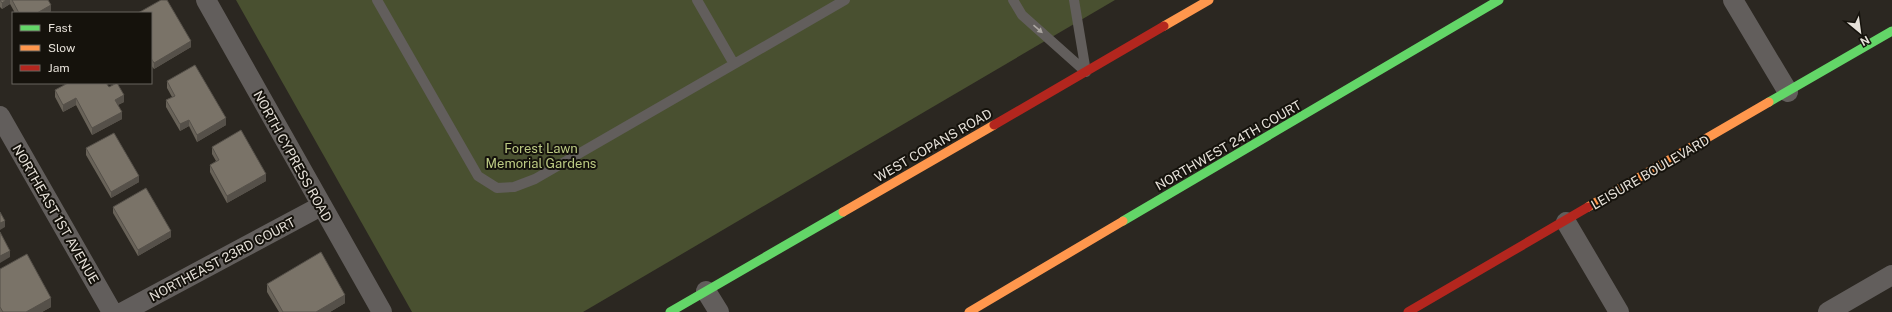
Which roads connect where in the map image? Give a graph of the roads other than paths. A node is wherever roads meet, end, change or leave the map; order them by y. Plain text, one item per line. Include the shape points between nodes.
1 (206, 0) edge
2 (376, 0) edge
3 (697, 0) edge
4 (845, 0) edge
5 (1013, 0) edge
6 (1074, 0) edge
7 (1209, 0) edge
8 (1499, 0) edge
9 (1733, 0) edge
10 (1892, 31) edge
11 (734, 64) junction
12 (1086, 72) junction
13 (1788, 92) junction
14 (0, 116) edge
15 (321, 206) junction
16 (1566, 222) junction
17 (1892, 275) edge
18 (706, 291) junction
19 (112, 312) edge
20 (123, 312) edge
21 (382, 312) edge
22 (670, 312) edge
23 (719, 312) edge
24 (969, 312) edge
25 (1408, 312) edge
26 (1619, 312) edge
27 (1828, 312) edge

1 - 15 street, NORTH CYPRESS ROAD
2 - 11 lane via 478,176 497,188 514,187 535,179
3 - 11 lane
4 - 11 lane
5 -> 12 lane via 1022,16
6 - 12 lane
7 - 12 street, WEST COPANS ROAD
8 - 24 street, NORTHWEST 24TH COURT
9 - 13 street
10 - 13 street, LEISURE BOULEVARD
12 - 18 street, WEST COPANS ROAD
13 - 16 street, LEISURE BOULEVARD
14 - 19 street, NORTHEAST 1ST AVENUE
15 - 20 street, NORTHEAST 23RD COURT
15 - 21 street, NORTH CYPRESS ROAD
16 - 25 street, LEISURE BOULEVARD
16 - 26 street
17 - 27 street
18 - 22 street, WEST COPANS ROAD
18 - 23 street

